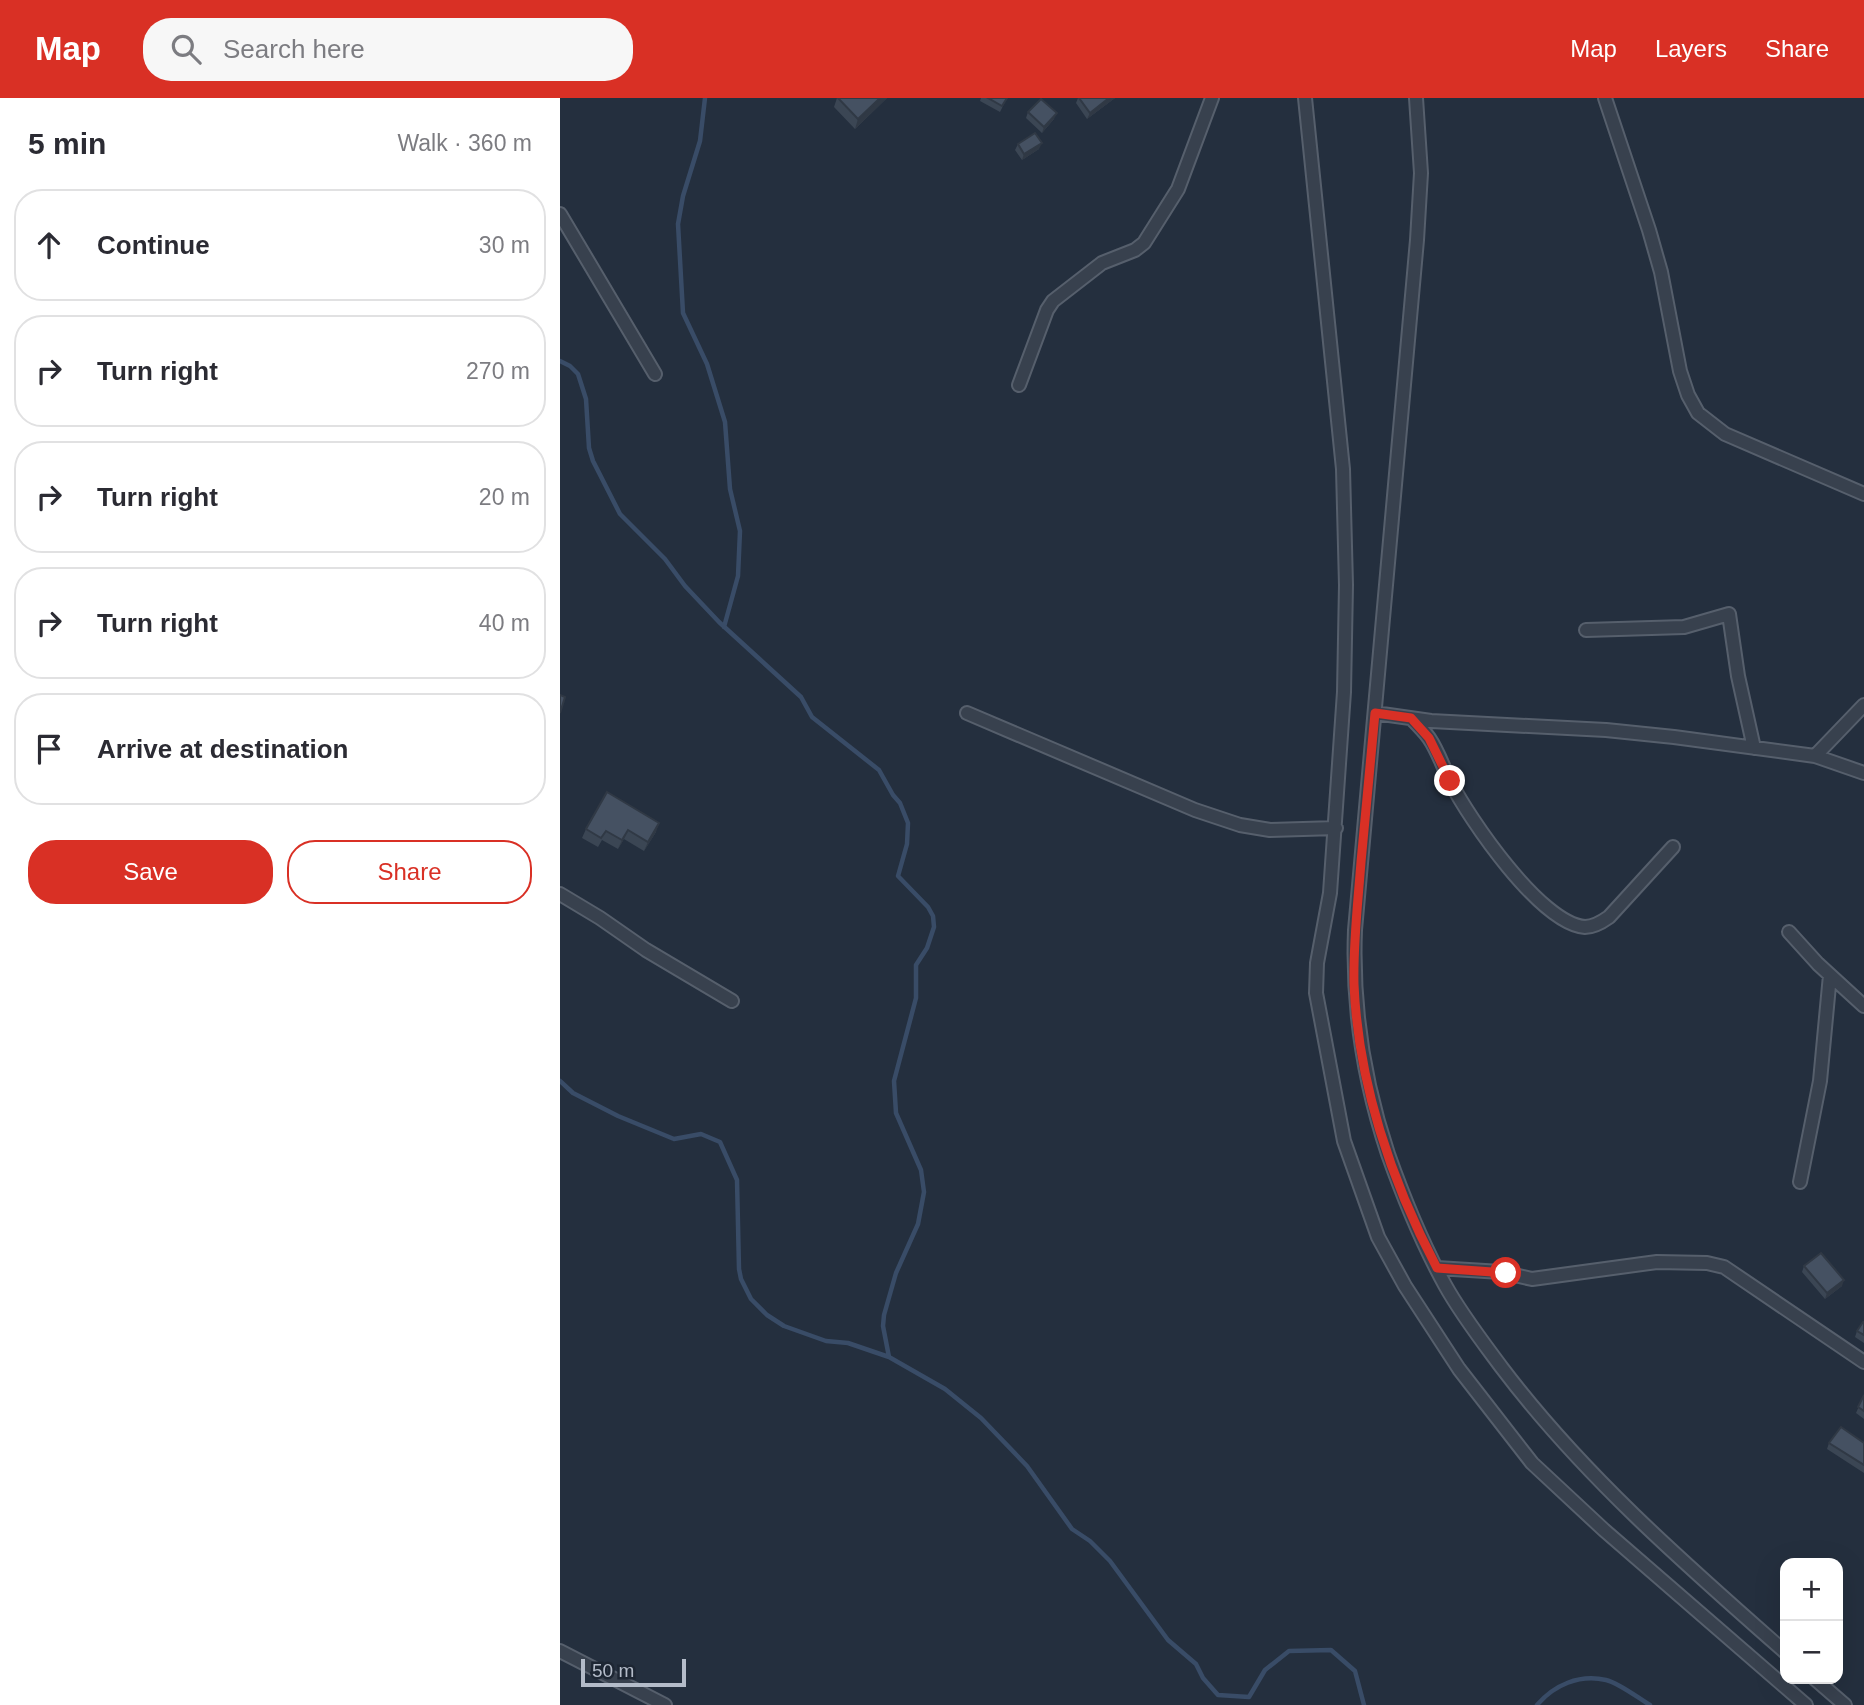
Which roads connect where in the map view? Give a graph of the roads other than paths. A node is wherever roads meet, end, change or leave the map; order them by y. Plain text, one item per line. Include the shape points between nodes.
1 (1212, 98) edge
2 (1305, 98) edge
3 (1416, 98) edge
4 (1605, 98) edge
5 (560, 214) edge
6 (655, 374) dead end
7 (1019, 385) dead end
8 (1864, 494) edge
9 (1586, 630) dead end
10 (1864, 705) edge
11 (967, 713) dead end
12 (1375, 713) junction
13 (1411, 718) junction
14 (1754, 748) junction
15 (1815, 756) junction
16 (1864, 773) edge
17 (1336, 828) junction
18 (1673, 847) dead end
19 (560, 894) edge
20 (1789, 932) dead end
21 (1830, 975) junction
22 (732, 1001) dead end
23 (1864, 1006) edge
24 (1800, 1182) dead end
25 (1437, 1268) junction
26 (1864, 1362) edge
27 (1780, 1647) edge
28 (560, 1651) edge
29 (1821, 1684) edge
30 (665, 1705) edge
31 (1806, 1705) edge
32 (1845, 1705) edge

1 - 7 street via 1178,189 1150,235 1135,250 1102,263 1053,302
2 - 17 street via 1343,469 1346,612
3 - 12 street via 1421,173 1417,240
4 - 8 street via 1661,272 1680,371 1698,413 1725,433
5 - 6 street
9 - 14 street via 1684,627 1729,614
10 - 15 street
11 - 17 street via 1240,825 1270,830
12 - 13 street
12 - 25 street via 1355,930 1357,1017 1377,1119 1402,1194
13 - 14 street via 1606,730
13 - 18 street via 1429,738 1492,848 1536,897 1570,923 1586,927 1609,917
14 - 15 street
15 - 16 street
17 - 31 street via 1316,993 1344,1141 1378,1237 1459,1369 1532,1463
19 - 22 street
20 - 21 street
21 - 23 street
21 - 24 street via 1820,1081
25 - 26 street via 1532,1279 1657,1262 1717,1265
25 - 27 street via 1478,1336 1564,1443 1615,1497
28 - 30 street
29 - 32 street

